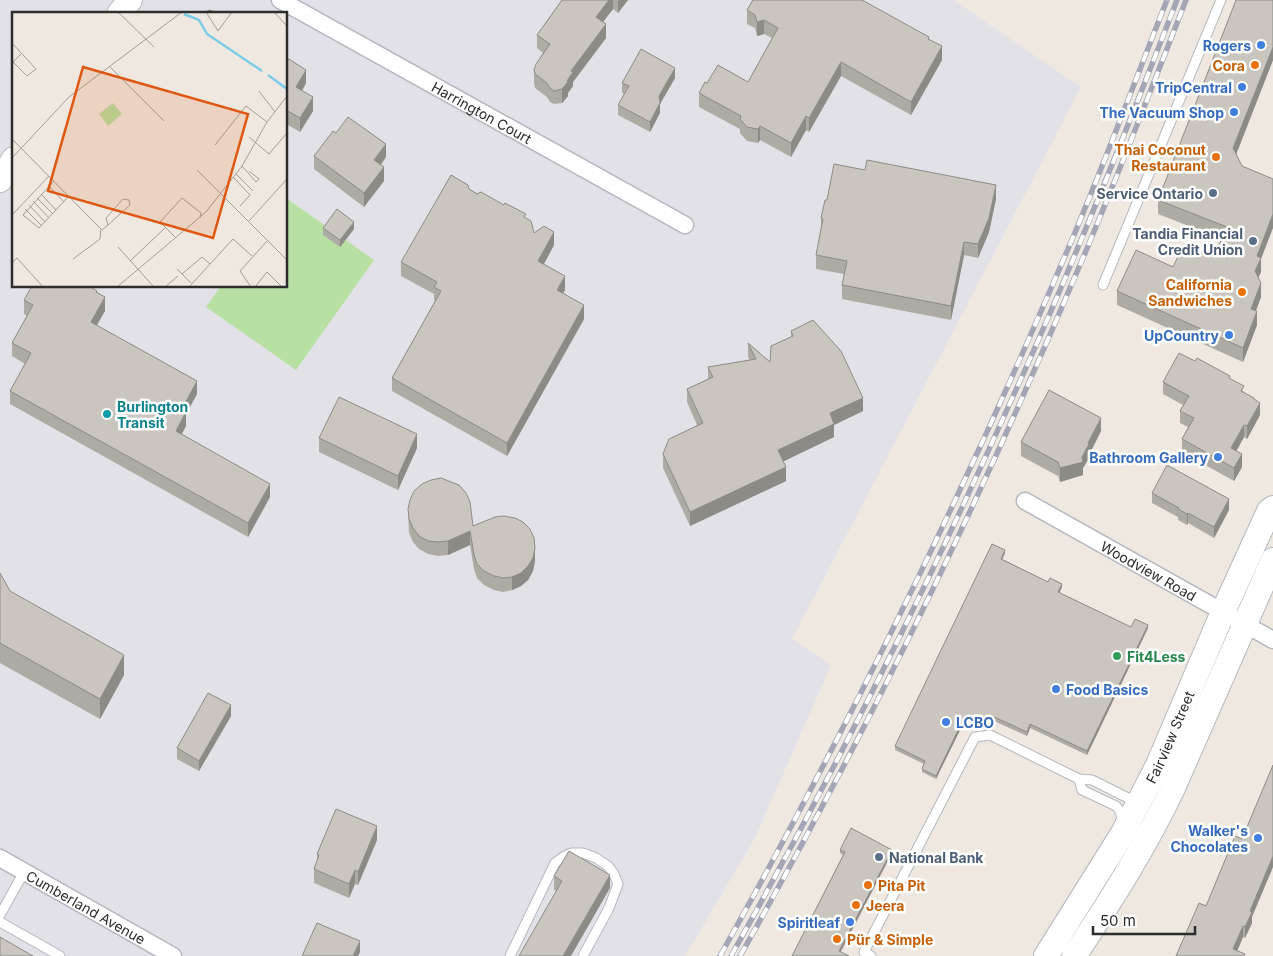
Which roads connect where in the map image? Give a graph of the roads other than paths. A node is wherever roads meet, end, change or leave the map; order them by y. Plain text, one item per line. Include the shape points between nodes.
1 (130, 0) edge
2 (280, 0) edge
3 (1221, 0) edge
4 (121, 12) edge
5 (12, 162) edge
6 (0, 180) edge
7 (685, 226) dead end
8 (1103, 285) dead end
9 (1025, 501) dead end
10 (1273, 508) edge
11 (1273, 560) edge
12 (1223, 612) junction
13 (1245, 625) junction
14 (1273, 640) edge
15 (1079, 779) junction
16 (1137, 826) junction
17 (0, 858) edge
18 (24, 872) junction
19 (0, 916) edge
20 (0, 922) edge
21 (166, 954) edge
22 (60, 956) edge
23 (510, 956) edge
24 (583, 956) edge
25 (871, 956) edge
26 (1046, 956) edge
27 (1074, 956) edge

1 - 4 main road
2 - 7 street, Harrington Court
3 - 8 lane
5 - 6 main road
9 - 12 street, Woodview Road
10 - 12 main road, Fairview Street
11 - 13 main road, Fairview Street
12 - 13 street, Woodview Road
12 - 16 main road, Fairview Street via 1158,765
13 - 14 street, Woodview Road
13 - 16 main road, Fairview Street via 1159,817
15 - 16 lane via 1092,780
15 - 16 lane via 1082,790 1116,806 1122,816
15 - 25 lane via 990,735 974,737 864,952
16 - 26 main road, Fairview Street
16 - 27 main road, Fairview Street via 1113,898
17 - 18 street, Cumberland Avenue
18 - 19 lane
18 - 21 street, Cumberland Avenue
20 - 22 lane
23 - 24 lane via 555,863 571,853 596,858 608,866 618,884

